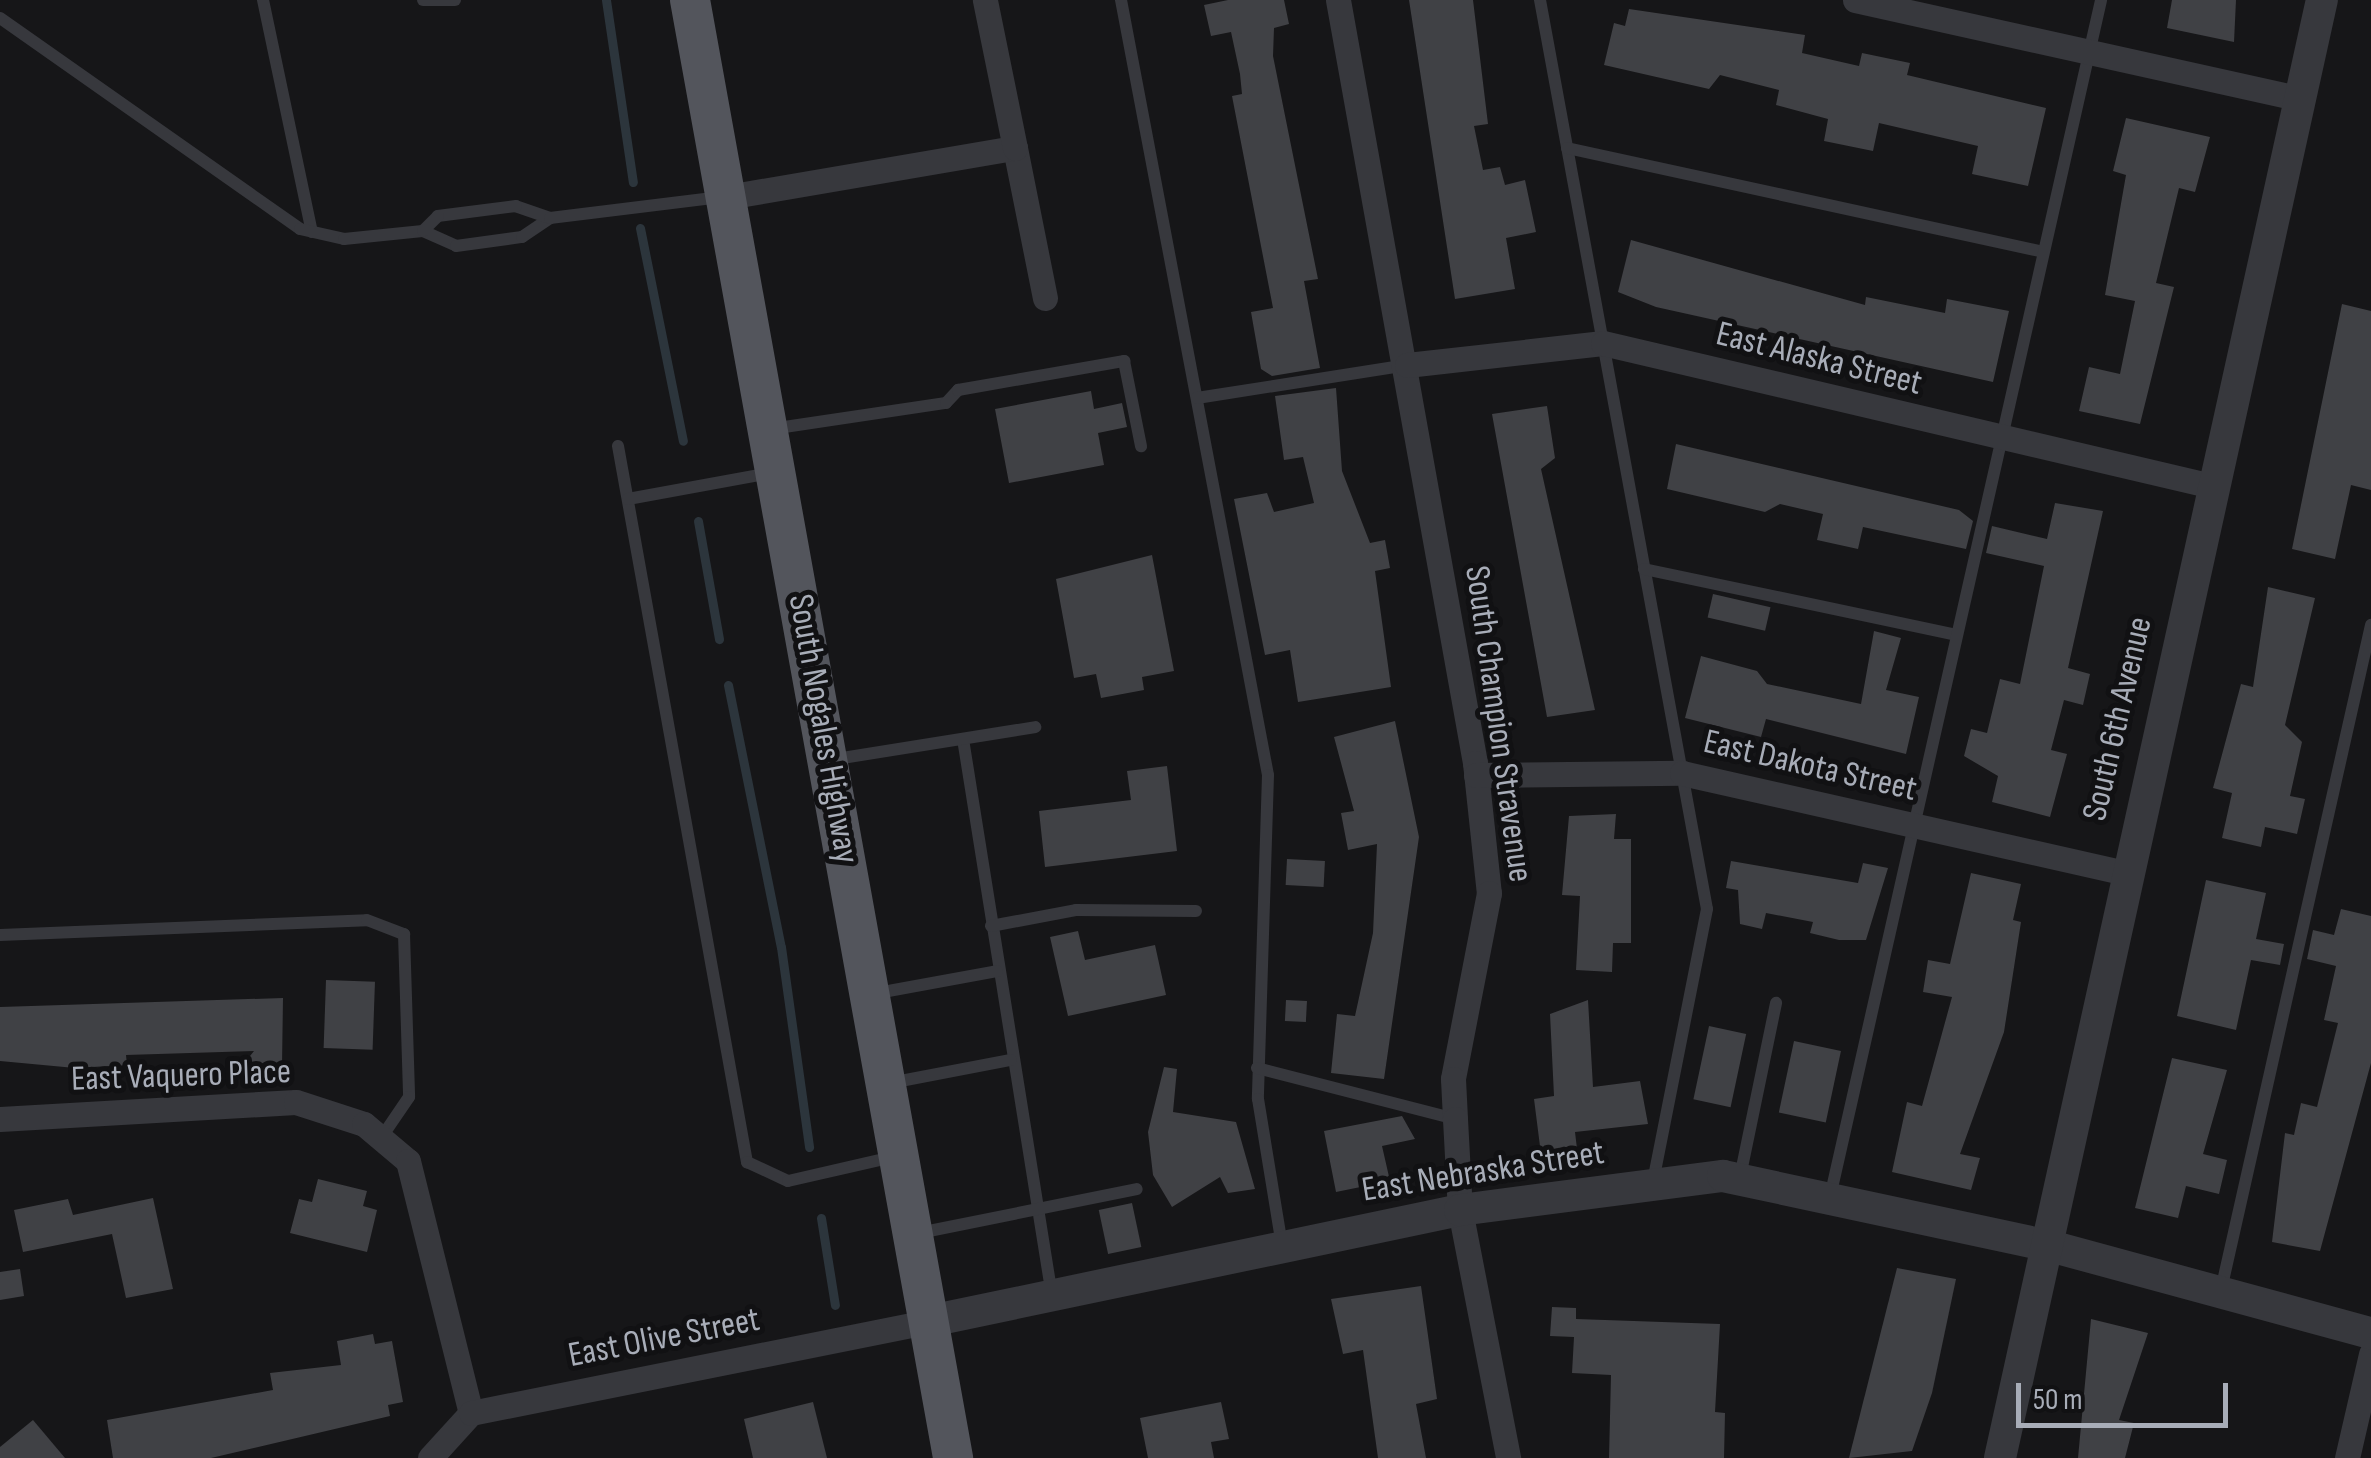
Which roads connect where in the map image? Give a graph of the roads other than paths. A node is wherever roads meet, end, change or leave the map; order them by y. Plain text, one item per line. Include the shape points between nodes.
1 (263, 0) edge
2 (422, 0) edge
3 (455, 0) edge
4 (690, 0) edge
5 (985, 0) edge
6 (1121, 0) edge
7 (1338, 0) edge
8 (1540, 0) edge
9 (1855, 0) edge
10 (2101, 0) edge
11 (2322, 0) edge
12 (0, 18) edge
13 (2090, 52) junction
14 (2298, 98) junction
15 (1015, 148) junction
16 (1567, 148) junction
17 (726, 197) junction
18 (550, 218) junction
19 (423, 231) junction
20 (312, 232) junction
21 (2043, 252) junction
22 (1045, 298) dead end
23 (1604, 343) junction
24 (1407, 365) junction
25 (1197, 398) junction
26 (768, 429) junction
27 (2000, 440) junction
28 (618, 446) dead end
29 (1141, 446) dead end
30 (776, 471) junction
31 (2212, 486) junction
32 (628, 499) junction
33 (1644, 569) junction
34 (2371, 625) edge
35 (1956, 635) junction
36 (1035, 727) dead end
37 (963, 738) junction
38 (828, 761) junction
39 (1682, 773) junction
40 (1476, 776) junction
41 (1912, 825) junction
42 (2124, 873) junction
43 (1196, 911) dead end
44 (990, 926) junction
45 (0, 936) edge
46 (998, 971) junction
47 (871, 994) junction
48 (1776, 1003) dead end
49 (1011, 1060) junction
50 (1258, 1068) junction
51 (887, 1084) junction
52 (0, 1119) edge
53 (1455, 1119) junction
54 (381, 1138) junction
55 (900, 1155) junction
56 (1740, 1180) junction
57 (1652, 1186) junction
58 (1137, 1189) dead end
59 (1830, 1197) junction
60 (1036, 1210) junction
61 (1460, 1210) junction
62 (914, 1234) junction
63 (2050, 1246) junction
64 (1283, 1248) junction
65 (2221, 1290) junction
66 (1052, 1298) junction
67 (930, 1322) junction
68 (2371, 1333) edge
69 (2371, 1354) edge
70 (470, 1412) junction
71 (430, 1458) edge
72 (953, 1458) edge
73 (1508, 1458) edge
74 (2000, 1458) edge
75 (2348, 1458) edge

1 - 20 lane
2 - 3 lane
4 - 17 main road, South Nogales Highway
5 - 15 street
6 - 25 lane
7 - 24 street, South Champion Stravenue
8 - 16 lane
9 - 13 street
10 - 13 lane
11 - 14 street, South 6th Avenue
12 - 20 lane
13 - 14 street
13 - 21 lane
14 - 31 street, South 6th Avenue
15 - 17 street
15 - 22 street
16 - 21 lane
16 - 23 lane
17 - 18 lane
17 - 26 main road, South Nogales Highway
18 - 19 lane via 516,206 438,216
18 - 19 lane via 522,237 456,246
19 - 20 lane via 344,239
21 - 27 lane
23 - 24 street, East Alaska Street
23 - 27 street, East Alaska Street
23 - 33 lane
24 - 25 lane
24 - 40 street, South Champion Stravenue
25 - 50 lane via 1268,775
26 - 29 lane via 946,403 958,390 1124,361
26 - 30 main road, South Nogales Highway
27 - 31 street, East Alaska Street
27 - 35 lane
28 - 32 lane
30 - 32 lane
30 - 38 main road, South Nogales Highway
31 - 42 street, South 6th Avenue
32 - 55 lane via 747,1162 788,1181
33 - 35 lane
33 - 39 lane
34 - 65 lane
35 - 41 lane
36 - 37 lane
37 - 38 lane
37 - 44 lane
38 - 47 main road, South Nogales Highway
39 - 40 street, East Dakota Street
39 - 41 street, East Dakota Street
39 - 57 lane via 1708,909
40 - 53 street, South Champion Stravenue via 1490,894 1453,1079
41 - 42 street, East Dakota Street
41 - 59 lane
42 - 63 street, South 6th Avenue
43 - 44 lane via 1076,910
44 - 46 lane
45 - 54 lane via 368,920 404,934 409,1097
46 - 47 lane
46 - 49 lane
47 - 51 main road, South Nogales Highway
48 - 56 lane
49 - 51 lane
49 - 60 lane
50 - 53 lane
50 - 64 lane
51 - 55 main road, South Nogales Highway
52 - 54 street, East Vaquero Place via 296,1102
53 - 61 street, South Champion Stravenue
54 - 70 street, East Vaquero Place via 408,1161
55 - 62 main road, South Nogales Highway
56 - 57 street, East Nebraska Street
56 - 59 street, East Nebraska Street
57 - 61 street, East Nebraska Street
58 - 60 lane
59 - 63 street, East Nebraska Street
60 - 62 lane
60 - 66 lane
61 - 64 street, East Nebraska Street
61 - 73 street, South Champion Stravenue
62 - 67 main road, South Nogales Highway
63 - 65 street, East Nebraska Street
63 - 74 street, South 6th Avenue
64 - 66 street, East Nebraska Street
65 - 68 street, East Nebraska Street
66 - 67 street, East Nebraska Street
67 - 70 street, East Olive Street
67 - 72 main road, South Nogales Highway
69 - 75 street
70 - 71 street

